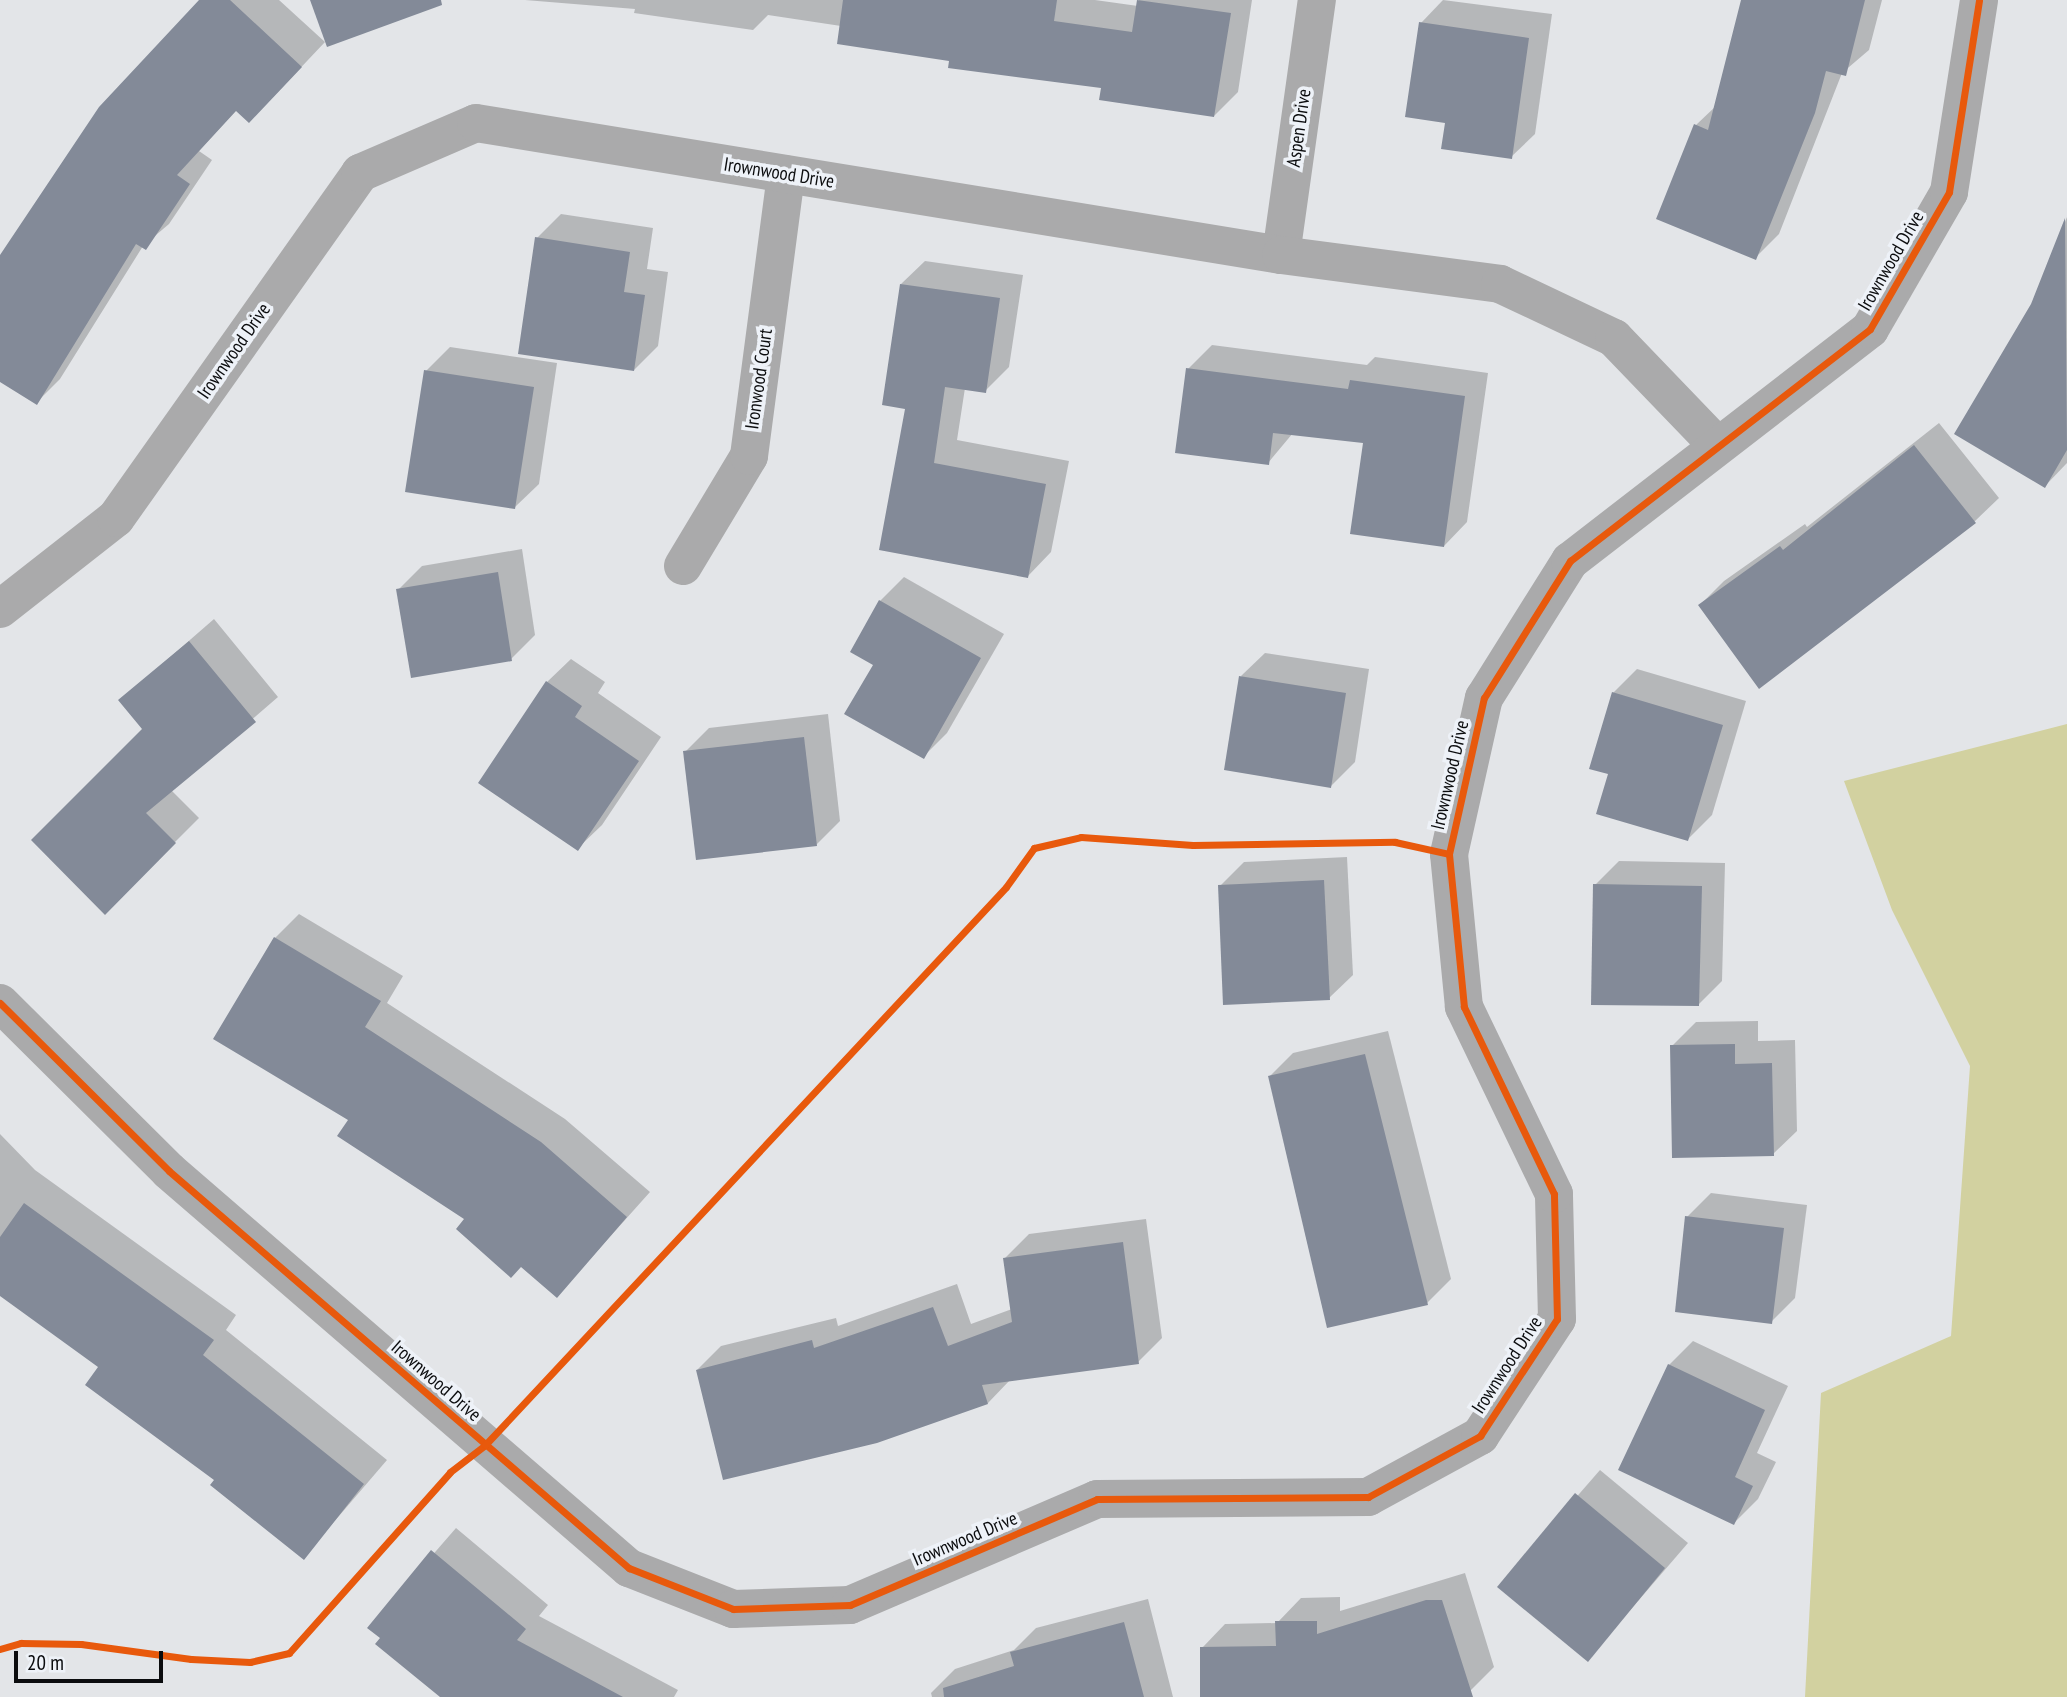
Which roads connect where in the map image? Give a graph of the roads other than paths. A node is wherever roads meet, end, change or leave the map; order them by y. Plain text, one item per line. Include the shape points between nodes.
1 (1317, 0) edge
2 (1979, 0) edge
3 (786, 174) junction
4 (1281, 255) junction
5 (1717, 445) junction
6 (683, 566) dead end
7 (0, 609) edge
8 (0, 1003) edge

1 - 4 street, Aspen Drive
2 - 5 street, Irownwood Drive via 1949,192 1870,329
3 - 4 street, Irownwood Drive
3 - 6 street, Ironwood Court via 749,456
3 - 7 street, Irownwood Drive via 476,123 359,173 116,519
4 - 5 street, Irownwood Drive via 1500,285 1614,338
5 - 8 street, Irownwood Drive via 1570,562 1484,698 1448,854 1464,1007 1554,1194 1557,1319 1480,1436 1368,1497 1097,1499 850,1605 733,1609 629,1568 169,1171

